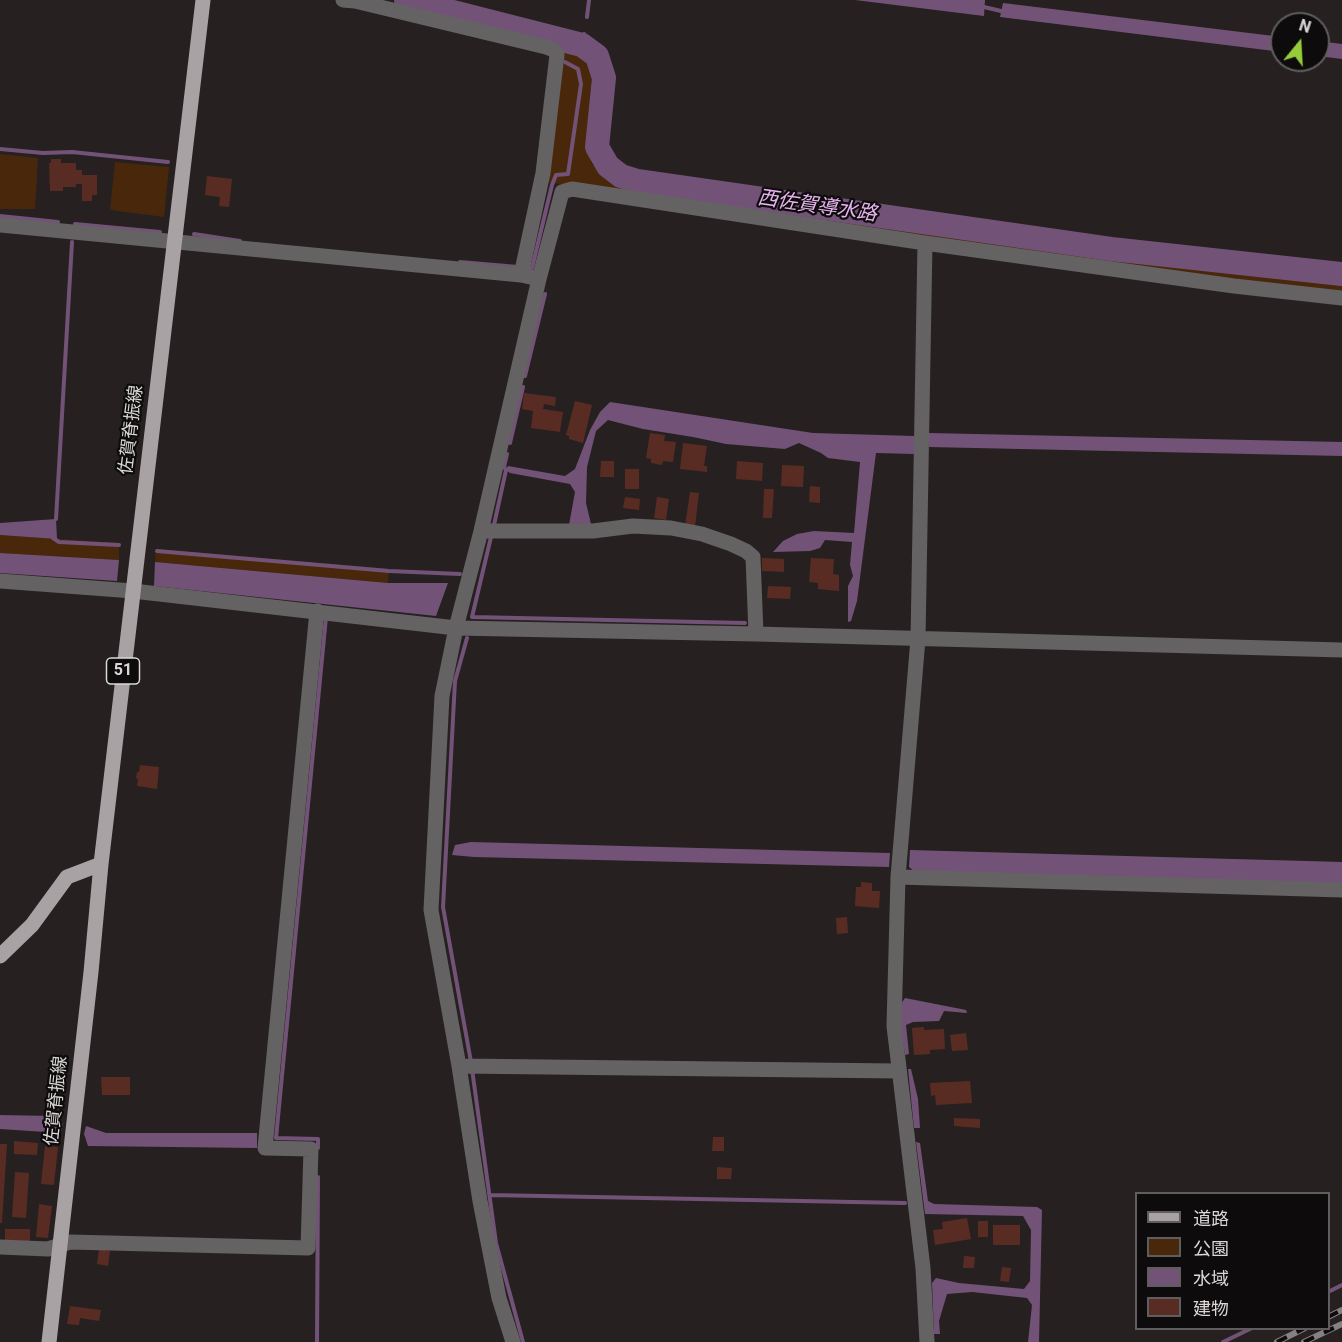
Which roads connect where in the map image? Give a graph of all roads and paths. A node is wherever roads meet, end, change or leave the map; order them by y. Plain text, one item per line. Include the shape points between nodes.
1 (203, 0) edge
2 (343, 0) edge
3 (0, 225) edge
4 (174, 242) junction
5 (925, 243) junction
6 (522, 268) junction
7 (539, 279) junction
8 (1342, 298) edge
9 (481, 531) junction
10 (0, 581) edge
11 (133, 591) junction
12 (317, 611) junction
13 (456, 628) junction
14 (756, 634) junction
15 (918, 639) junction
16 (1342, 650) edge
17 (101, 864) junction
18 (898, 878) junction
19 (1342, 890) edge
20 (0, 956) edge
21 (459, 1066) junction
22 (898, 1071) junction
23 (60, 1244) junction
24 (0, 1247) edge
25 (49, 1342) edge
26 (513, 1342) edge
27 (927, 1342) edge

1 - 4 main road, 佐賀脊振線 / 51
2 - 6 street via 554,50 557,55 543,173
3 - 4 street
4 - 6 street
4 - 11 main road, 佐賀脊振線 / 51
5 - 7 street via 572,189 562,192
5 - 8 street
5 - 15 street
6 - 7 street
7 - 9 street
9 - 13 street
9 - 14 street via 593,531 633,526 671,528 731,544 753,557
10 - 11 street
11 - 12 street
11 - 17 main road, 佐賀脊振線 / 51
12 - 13 street
12 - 23 street via 265,1148 311,1149 308,1248
13 - 14 street
13 - 21 street via 442,696 431,910
14 - 15 street
15 - 16 street
15 - 18 street
17 - 20 main road via 67,877 32,924
17 - 23 main road, 佐賀脊振線 / 51
18 - 19 street
18 - 22 street via 894,1026
21 - 22 street
21 - 26 street via 480,1201 499,1298
22 - 27 street via 921,1256
23 - 24 street via 48,1249
23 - 25 main road, 佐賀脊振線 / 51

